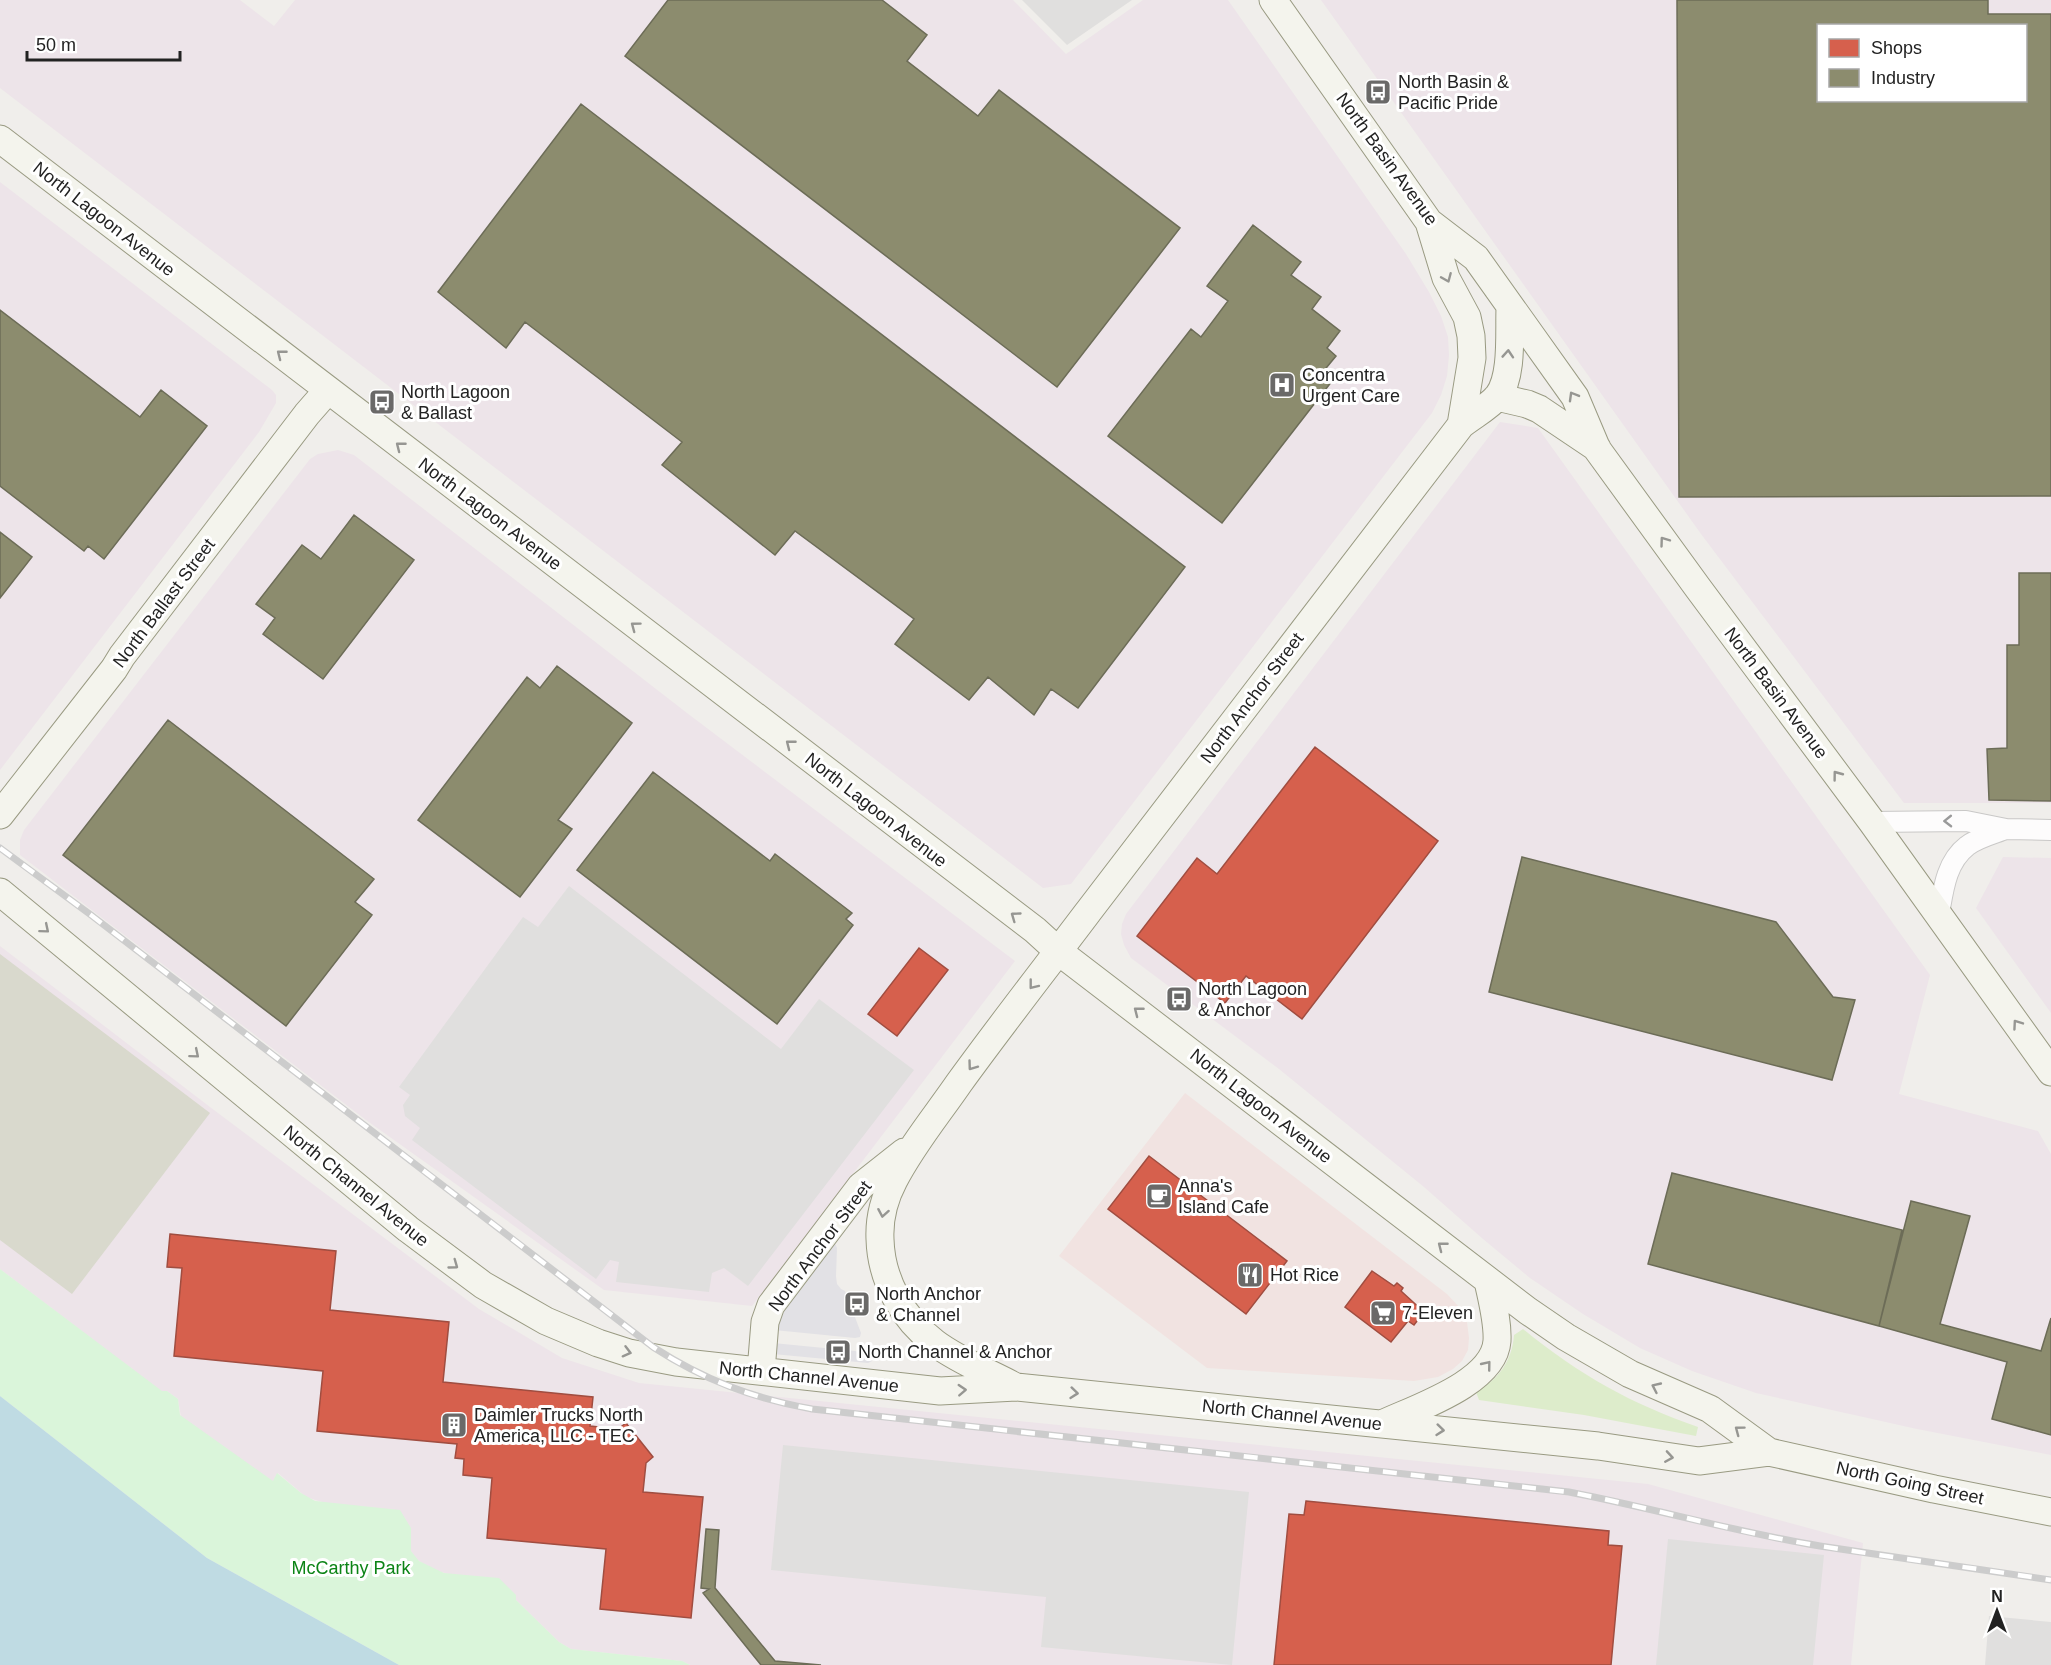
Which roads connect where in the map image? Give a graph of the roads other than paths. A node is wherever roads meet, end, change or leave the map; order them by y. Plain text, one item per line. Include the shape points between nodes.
1 (1273, 0) edge
2 (0, 139) edge
3 (1429, 222) junction
4 (1510, 308) junction
5 (328, 390) junction
6 (1497, 397) junction
7 (1461, 425) junction
8 (1598, 449) junction
9 (0, 815) edge
10 (1872, 822) junction
11 (2006, 830) junction
12 (2051, 830) edge
13 (0, 892) edge
14 (1939, 914) junction
15 (1058, 951) junction
16 (2051, 1072) edge
17 (917, 1142) junction
18 (1488, 1281) junction
19 (761, 1371) junction
20 (1016, 1387) junction
21 (1382, 1424) junction
22 (1769, 1452) junction
23 (2051, 1512) edge

1 - 3 street, North Basin Avenue
5 -> 2 street, North Lagoon Avenue
3 - 4 street, North Basin Avenue via 1476,258
3 -> 7 street, North Anchor Street via 1446,278 1467,317 1471,336 1472,358
6 -> 4 street via 1506,376
8 -> 4 street, North Basin Avenue via 1575,397
5 - 9 street, North Ballast Street
15 -> 5 street, North Lagoon Avenue
6 - 7 street
6 - 8 street via 1539,409
7 - 15 street, North Anchor Street
10 -> 8 street, North Basin Avenue
11 -> 10 street via 1966,821
10 - 14 street, North Basin Avenue
11 - 12 street
11 - 14 street via 1968,845 1957,855 1943,888
13 -> 19 street, North Channel Avenue via 408,1229 506,1300 572,1333 629,1353
16 -> 14 street, North Basin Avenue
15 -> 17 street, North Anchor Street
18 -> 15 street, North Lagoon Avenue
17 - 19 street, North Anchor Street via 861,1185 771,1305 765,1322
17 -> 20 street, North Anchor Street via 886,1197 880,1238 888,1281 907,1316 921,1332 938,1346
21 -> 18 street via 1457,1389 1486,1368 1497,1342
22 -> 18 street, North Lagoon Avenue via 1710,1409 1600,1358
19 -> 20 street, North Channel Avenue via 940,1391
20 -> 21 street, North Channel Avenue
21 -> 22 street, North Channel Avenue via 1598,1446 1699,1461
22 - 23 street, North Going Street

